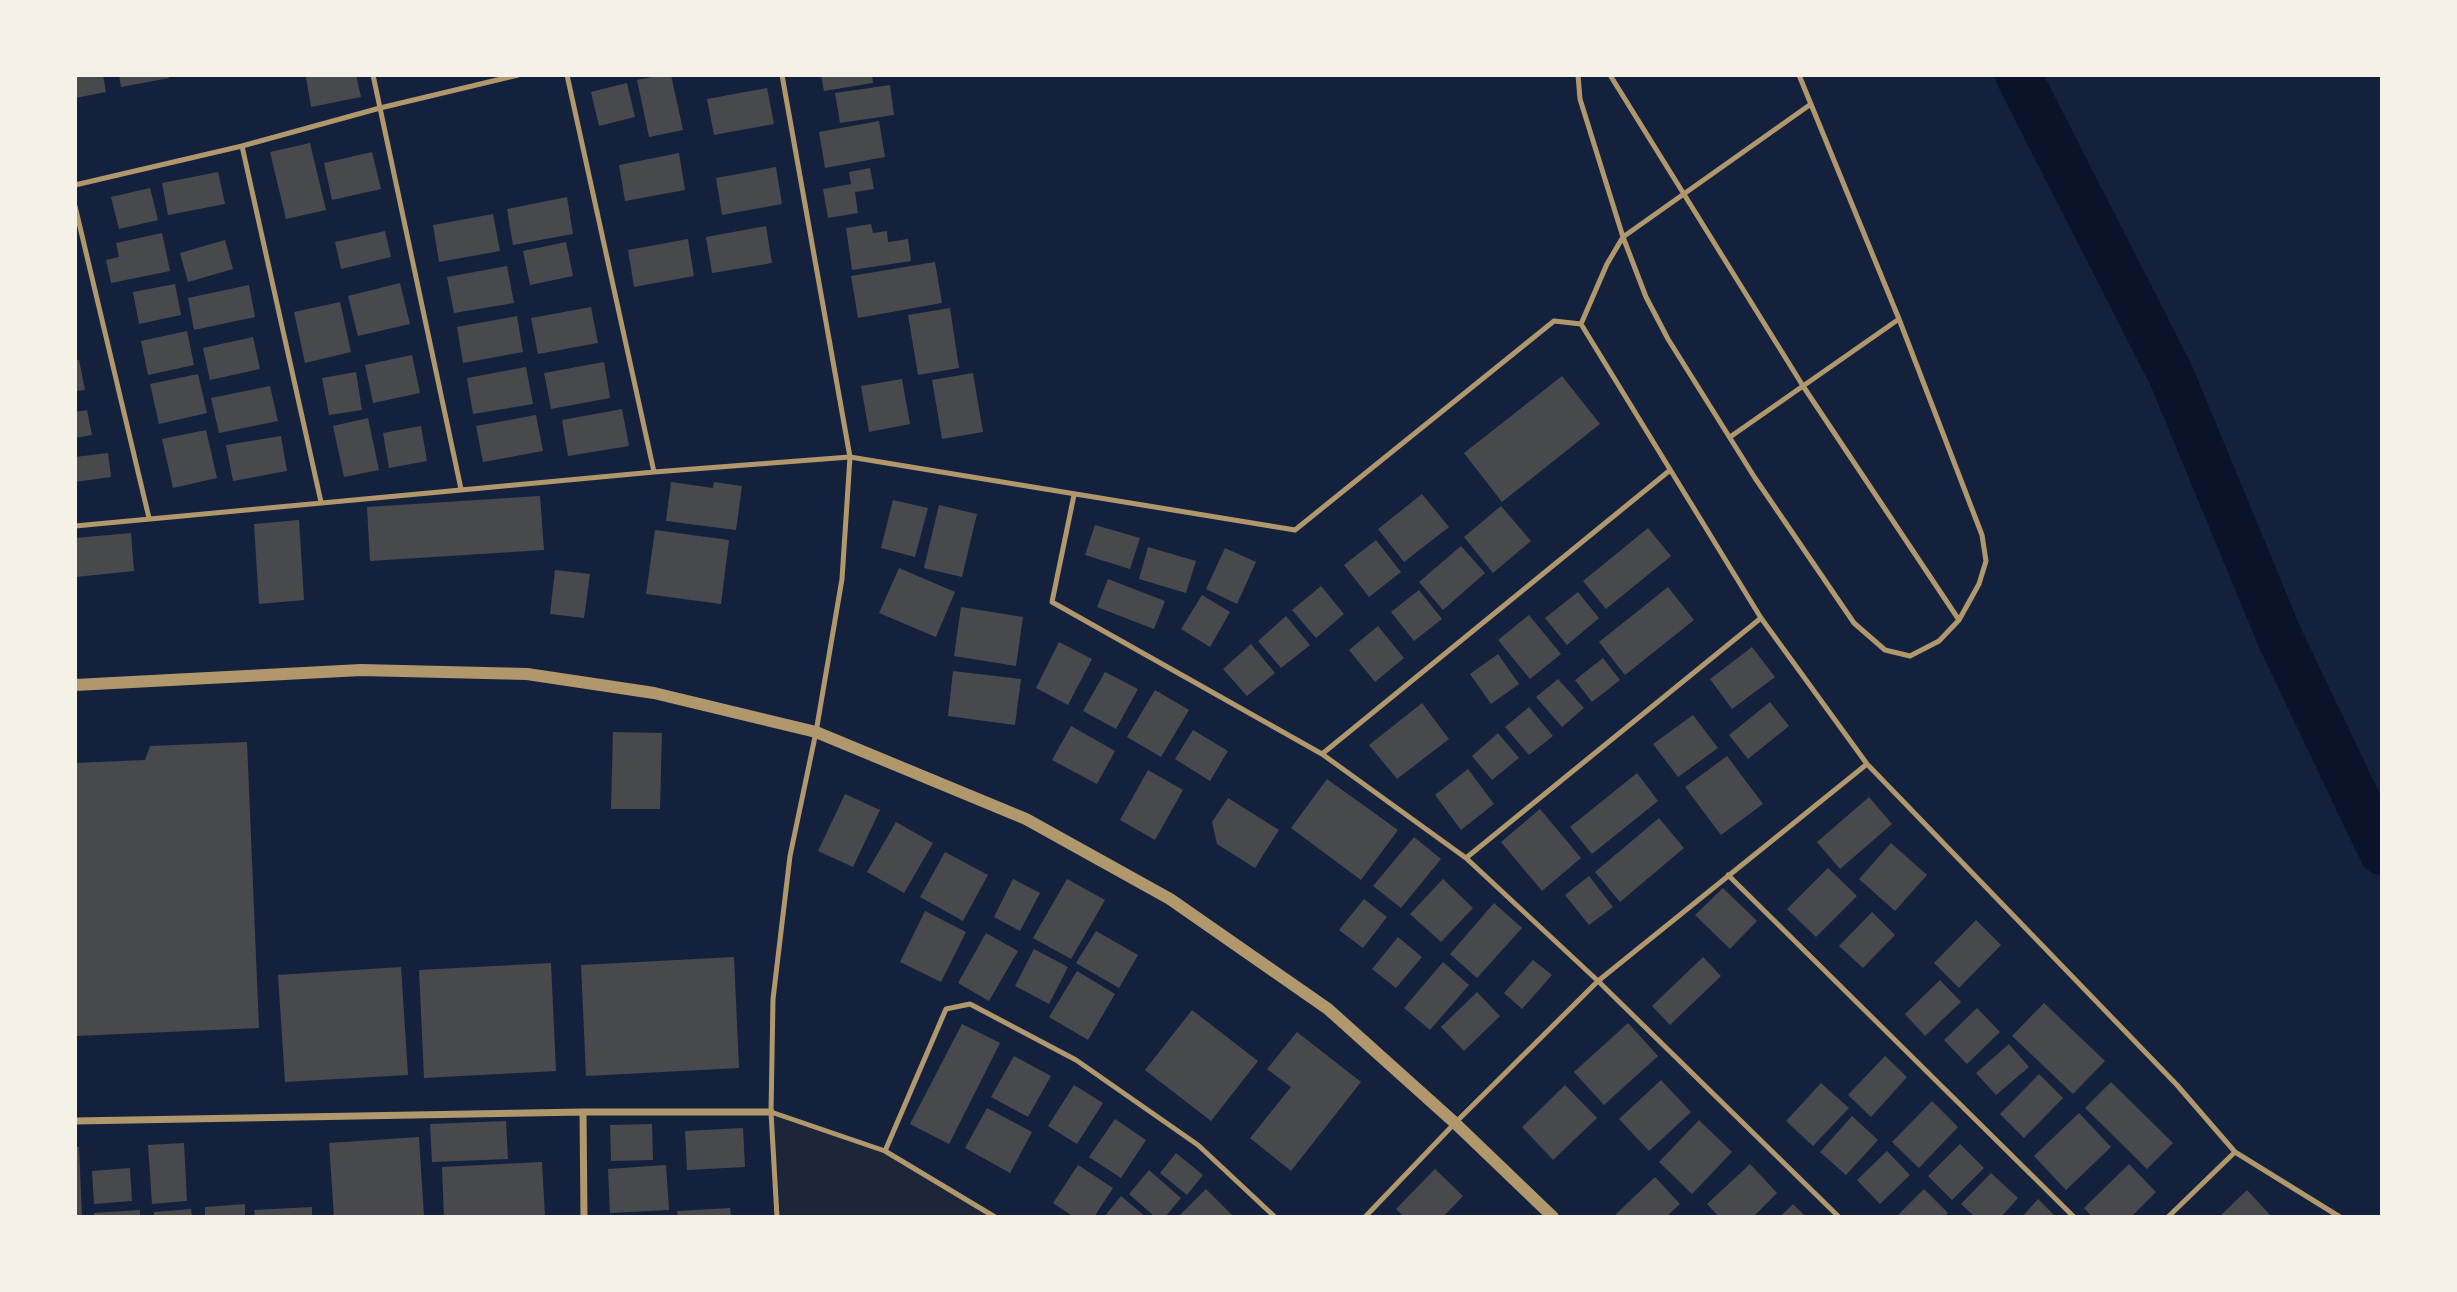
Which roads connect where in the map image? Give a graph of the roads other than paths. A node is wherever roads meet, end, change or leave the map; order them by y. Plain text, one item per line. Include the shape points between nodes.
1 (373, 75) edge
2 (518, 75) edge
3 (567, 75) edge
4 (782, 75) edge
5 (1577, 75) edge
6 (1610, 75) edge
7 (1799, 75) edge
8 (1811, 104) junction
9 (380, 108) junction
10 (242, 146) junction
11 (75, 185) edge
12 (1685, 195) junction
13 (75, 206) edge
14 (1623, 237) junction
15 (1899, 319) junction
16 (1581, 324) junction
17 (1804, 386) junction
18 (1730, 437) junction
19 (850, 457) junction
20 (1669, 471) junction
21 (654, 472) junction
22 (461, 489) junction
23 (1074, 495) junction
24 (321, 502) junction
25 (149, 518) junction
26 (75, 526) edge
27 (1761, 618) junction
28 (1959, 620) junction
29 (75, 685) edge
30 (816, 732) junction
31 (1322, 754) junction
32 (1867, 764) junction
33 (1466, 858) junction
34 (1728, 875) junction
35 (1598, 981) junction
36 (583, 1112) junction
37 (771, 1112) junction
38 (75, 1121) edge
39 (1455, 1123) junction
40 (885, 1151) junction
41 (2235, 1152) junction
42 (584, 1217) edge
43 (777, 1217) edge
44 (995, 1217) edge
45 (1275, 1217) edge
46 (1365, 1217) edge
47 (1553, 1217) edge
48 (1839, 1217) edge
49 (2074, 1217) edge
50 (2168, 1217) edge
51 (2340, 1217) edge

1 - 9 lane
2 - 9 lane
3 - 21 lane
4 - 19 lane
5 - 14 lane via 1580,99
6 - 12 lane
7 - 8 lane
8 - 12 lane
8 - 15 lane
9 - 10 lane
9 - 22 lane
10 - 11 lane
10 - 24 lane
12 - 14 lane
12 - 17 lane
13 - 25 lane
14 - 16 lane
14 - 18 lane via 1668,339
15 - 17 lane
15 - 28 lane via 1982,535 1986,561
16 - 20 lane
16 - 23 lane via 1554,321 1295,530
17 - 18 lane
17 - 28 lane
18 - 28 lane via 1854,623 1885,650 1910,656 1939,641
19 - 21 lane
19 - 23 lane
19 - 30 lane via 842,579
20 - 27 lane
20 - 31 lane
21 - 22 lane
22 - 24 lane
23 - 31 lane via 1052,602
24 - 25 lane
25 - 26 lane
27 - 32 lane
27 - 33 lane
29 - 30 street via 361,670 527,674 654,693
30 - 37 lane via 788,869 774,999
30 - 39 street via 1026,819 1170,898 1328,1009
31 - 33 lane
32 - 34 lane
32 - 41 lane via 2178,1085
33 - 35 lane
34 - 35 lane
34 - 49 lane
35 - 39 lane
35 - 48 lane
36 - 37 street
36 - 38 street
36 - 42 street
37 - 40 lane
37 - 43 lane
39 - 46 lane
39 - 47 street
40 - 44 lane
40 - 45 lane via 946,1009 970,1004 1076,1060 1198,1145
41 - 50 lane
41 - 51 lane

